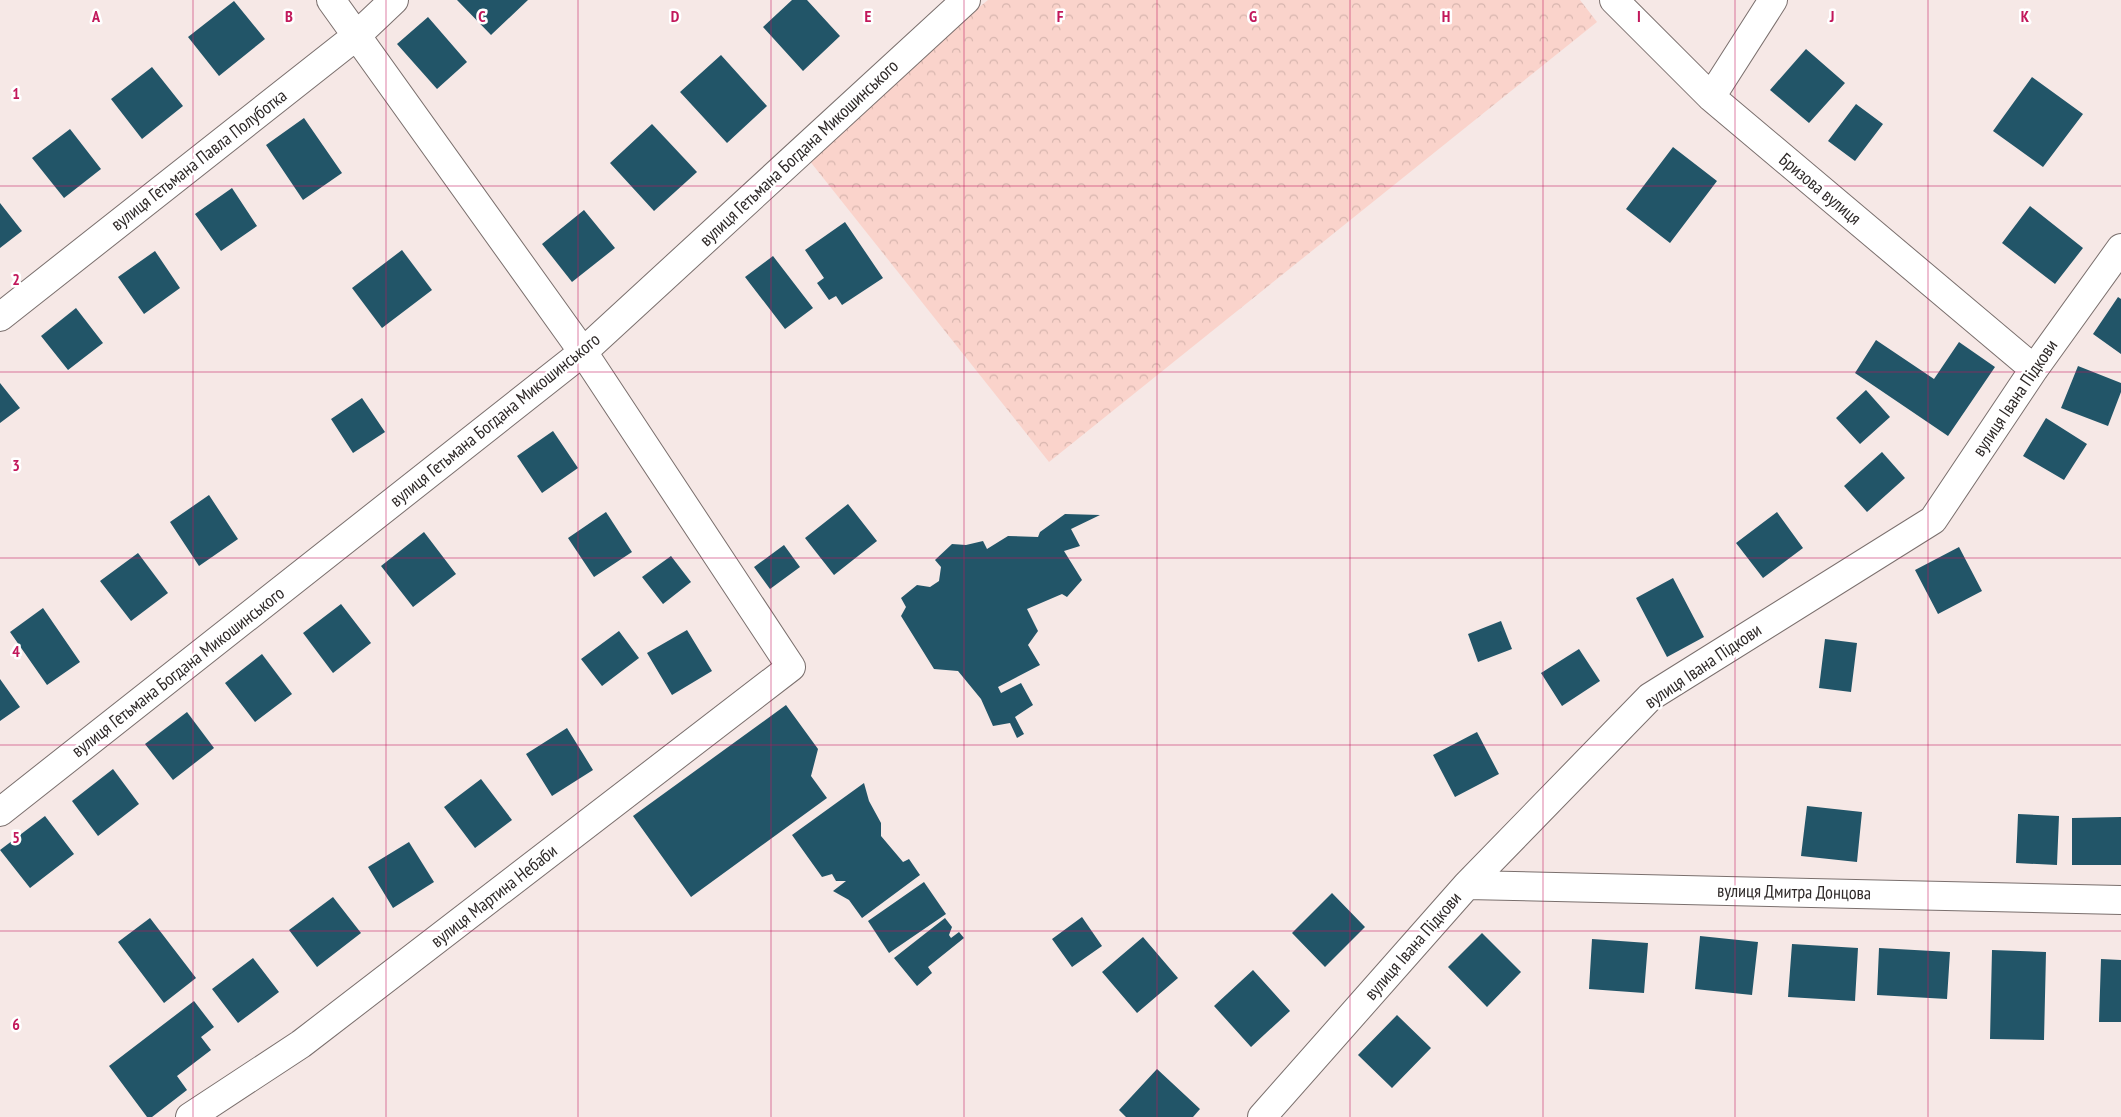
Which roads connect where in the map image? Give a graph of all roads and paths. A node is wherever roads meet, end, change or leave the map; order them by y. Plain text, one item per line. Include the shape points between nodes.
1 (330, 0) edge
2 (394, 0) edge
3 (966, 0) edge
4 (1614, 0) edge
5 (1773, 0) edge
6 (356, 37) junction
7 (1711, 97) junction
8 (2121, 248) edge
9 (0, 317) edge
10 (583, 352) junction
11 (2034, 369) junction
12 (0, 812) edge
13 (1467, 885) junction
14 (2121, 900) edge
15 (190, 1117) edge
16 (1262, 1117) edge

1 - 6 street
2 - 6 street, вулиця Гетьмана Павла Полуботка
3 - 10 street, вулиця Гетьмана Богдана Микошинського
4 - 7 street, Бризова вулиця
5 - 7 street
6 - 9 street, вулиця Гетьмана Павла Полуботка
6 - 10 street
7 - 11 street, Бризова вулиця
8 - 11 street, вулиця Івана Підкови
10 - 12 street, вулиця Гетьмана Богдана Микошинського
10 - 15 street, вулиця Мартина Небаби via 792,666 301,1044
11 - 13 street, вулиця Івана Підкови via 1933,520 1650,697
13 - 14 street, вулиця Дмитра Донцова
13 - 16 street, вулиця Івана Підкови

